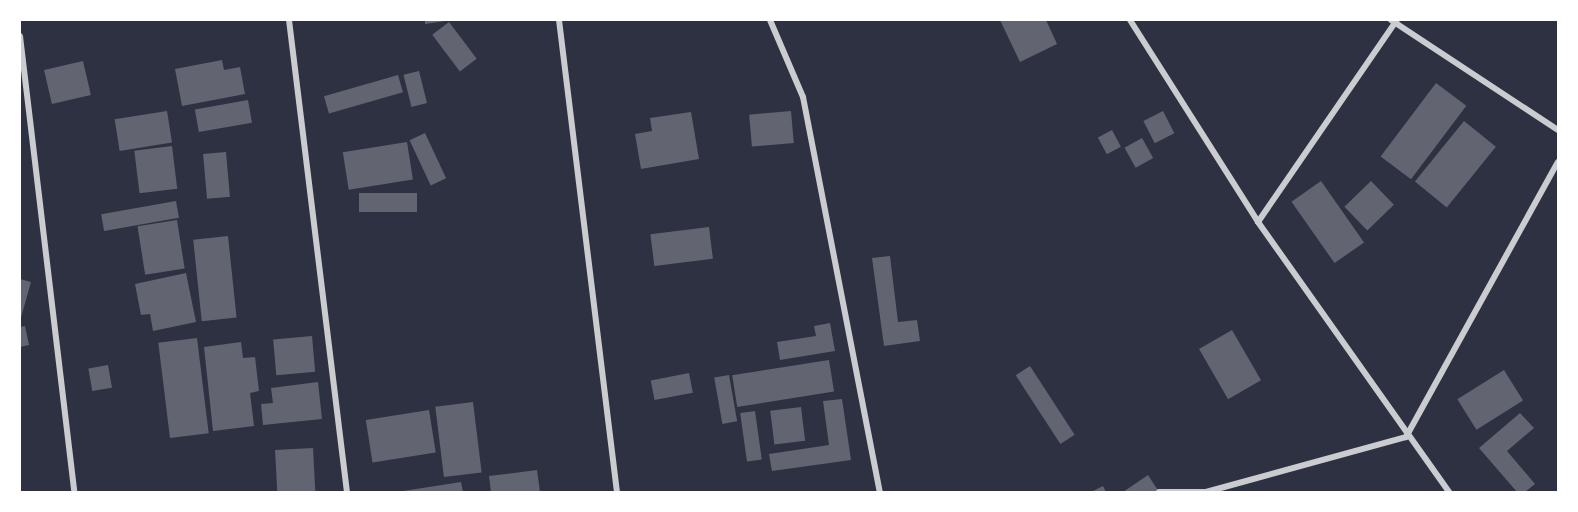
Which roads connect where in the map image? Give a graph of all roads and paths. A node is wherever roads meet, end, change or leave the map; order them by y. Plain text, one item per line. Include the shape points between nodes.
1 (289, 20) edge
2 (559, 20) edge
3 (770, 20) edge
4 (1131, 20) edge
5 (1394, 21) edge
6 (20, 36) edge
7 (1558, 130) edge
8 (1558, 162) edge
9 (1258, 222) junction
10 (1406, 437) junction
11 (74, 492) edge
12 (347, 492) edge
13 (617, 492) edge
14 (880, 492) edge
15 (1159, 492) edge
16 (1449, 492) edge

1 - 12 street
2 - 13 street
3 - 14 street via 803,97
4 - 9 street
5 - 7 street
5 - 9 street
6 - 11 street
8 - 10 street
9 - 10 street
10 - 15 street via 1206,492
10 - 16 street

